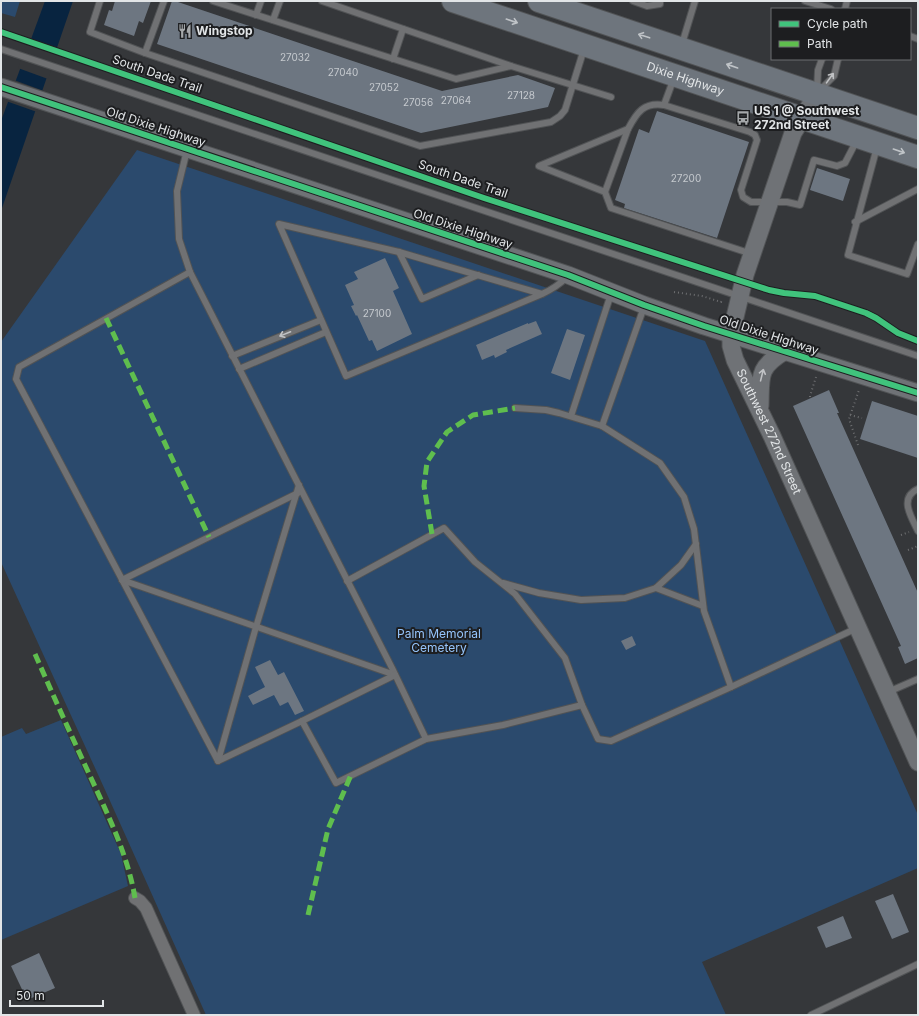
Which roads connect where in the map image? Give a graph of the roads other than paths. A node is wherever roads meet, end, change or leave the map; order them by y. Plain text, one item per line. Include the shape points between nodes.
1 (100, 1) edge
2 (164, 1) edge
3 (213, 1) edge
4 (261, 1) edge
5 (280, 1) edge
6 (322, 1) edge
7 (453, 1) edge
8 (539, 1) edge
9 (633, 1) edge
10 (660, 1) edge
11 (695, 1) edge
12 (805, 1) edge
13 (827, 8) edge
14 (256, 15) junction
15 (273, 20) junction
16 (403, 29) junction
17 (586, 46) junction
18 (681, 48) junction
19 (1, 50) edge
20 (144, 54) junction
21 (393, 60) junction
22 (822, 60) edge
23 (838, 60) edge
24 (511, 66) junction
25 (675, 76) junction
26 (573, 84) junction
27 (3, 88) edge
28 (816, 94) junction
29 (611, 97) dead end
30 (664, 105) junction
31 (802, 118) junction
32 (628, 128) junction
33 (918, 128) edge
34 (868, 140) junction
35 (918, 141) edge
36 (188, 149) junction
37 (918, 157) edge
38 (918, 189) edge
39 (605, 192) junction
40 (770, 202) junction
41 (855, 222) junction
42 (918, 244) edge
43 (399, 252) junction
44 (752, 255) junction
45 (190, 272) junction
46 (478, 275) junction
47 (568, 275) junction
48 (612, 292) junction
49 (542, 294) junction
50 (740, 297) junction
51 (644, 305) junction
52 (321, 320) junction
53 (326, 332) junction
54 (731, 334) junction
55 (785, 351) junction
56 (232, 356) junction
57 (918, 356) edge
58 (239, 369) junction
59 (918, 393) edge
60 (514, 408) dead end
61 (760, 410) junction
62 (571, 416) junction
63 (602, 426) junction
64 (918, 489) edge
65 (299, 490) junction
66 (918, 532) edge
67 (696, 544) junction
68 (122, 580) junction
69 (348, 581) junction
70 (501, 583) junction
71 (656, 588) junction
72 (703, 606) junction
73 (256, 627) junction
74 (859, 627) junction
75 (395, 675) junction
76 (918, 679) edge
77 (731, 687) junction
78 (888, 692) junction
79 (582, 705) junction
80 (302, 721) junction
81 (426, 739) junction
82 (218, 761) junction
83 (918, 762) edge
84 (135, 898) dead end
85 (918, 964) edge
86 (194, 1015) edge
87 (811, 1015) edge

1 - 20 lane via 90,32
2 - 20 lane
3 - 14 lane
4 - 14 lane
5 - 15 lane
6 - 16 lane
7 -> 17 highway, Dixie Highway
18 -> 8 highway
9 - 10 lane via 648,6 660,4
11 - 18 lane
12 - 13 lane
14 - 15 lane
15 - 21 lane
16 - 21 lane
16 - 24 lane
17 - 25 highway, Dixie Highway
17 - 26 lane
17 - 28 highway via 609,42 778,98 790,99
28 -> 18 highway
19 - 50 lane
20 - 26 lane via 420,146 551,122 565,110
21 - 24 lane via 456,79
22 - 28 lane
28 -> 23 lane via 834,76
24 - 26 lane
25 - 30 lane
25 - 31 highway, Dixie Highway
26 - 29 lane
27 - 36 street, Old Dixie Highway
28 - 31 street, Southwest 272nd Street
28 - 33 highway
30 - 32 lane via 655,104 644,108 635,115
30 - 40 lane via 755,135 757,142 741,194 744,199 751,202
31 - 34 highway, Dixie Highway
31 - 35 highway via 811,114 832,112
31 - 40 street, Southwest 272nd Street via 793,133
32 - 39 lane
32 - 39 lane via 539,166
34 -> 37 highway, Dixie Highway
34 - 40 lane via 845,163 837,166 814,160 800,206 787,202
34 - 41 lane
36 - 45 lane via 177,191 179,239
36 - 47 street, Old Dixie Highway
38 - 41 lane
39 - 44 lane via 611,208
40 - 44 street, Southwest 272nd Street
41 - 42 lane via 848,254 907,274
43 - 46 lane
43 - 46 lane via 422,299
43 - 52 lane via 279,224
44 - 50 street, Southwest 272nd Street
45 - 56 lane
45 - 68 lane via 19,367 16,379
46 - 49 lane
47 - 48 street, Old Dixie Highway
47 - 49 lane via 557,287
48 - 51 street, Old Dixie Highway
48 - 62 lane
49 - 53 lane via 346,376
50 - 54 street, Southwest 272nd Street
50 - 57 lane
51 - 54 street, Old Dixie Highway
51 - 63 lane
52 - 53 lane
52 -> 56 lane
53 - 58 lane
54 - 55 street, Old Dixie Highway
54 - 61 street, Southwest 272nd Street via 735,360
55 - 59 street, Old Dixie Highway
61 -> 55 street via 762,372 769,362
56 - 58 lane
58 - 65 lane
60 - 62 lane via 546,410
61 - 74 street, Southwest 272nd Street
62 - 63 lane
63 - 67 lane via 660,463 684,497
64 - 66 lane via 912,492 907,502
65 - 68 lane
65 - 69 lane
65 - 73 lane
67 - 71 lane via 681,565
67 - 72 lane
68 - 73 lane
68 - 82 lane
69 - 70 lane via 444,528 475,562
69 - 75 lane
70 - 71 lane via 581,600 625,598
70 - 79 lane via 515,594 565,658
71 - 72 lane
72 - 77 lane
73 - 75 lane
73 - 82 lane
74 - 77 lane
74 - 78 street, Southwest 272nd Street
75 - 80 lane
75 - 81 lane
76 - 78 lane
77 - 79 lane via 611,741 598,739
78 - 83 street, Southwest 272nd Street
79 - 81 lane via 503,725
80 - 81 lane via 336,783
80 - 82 lane
84 - 86 street via 146,908
85 - 87 lane

